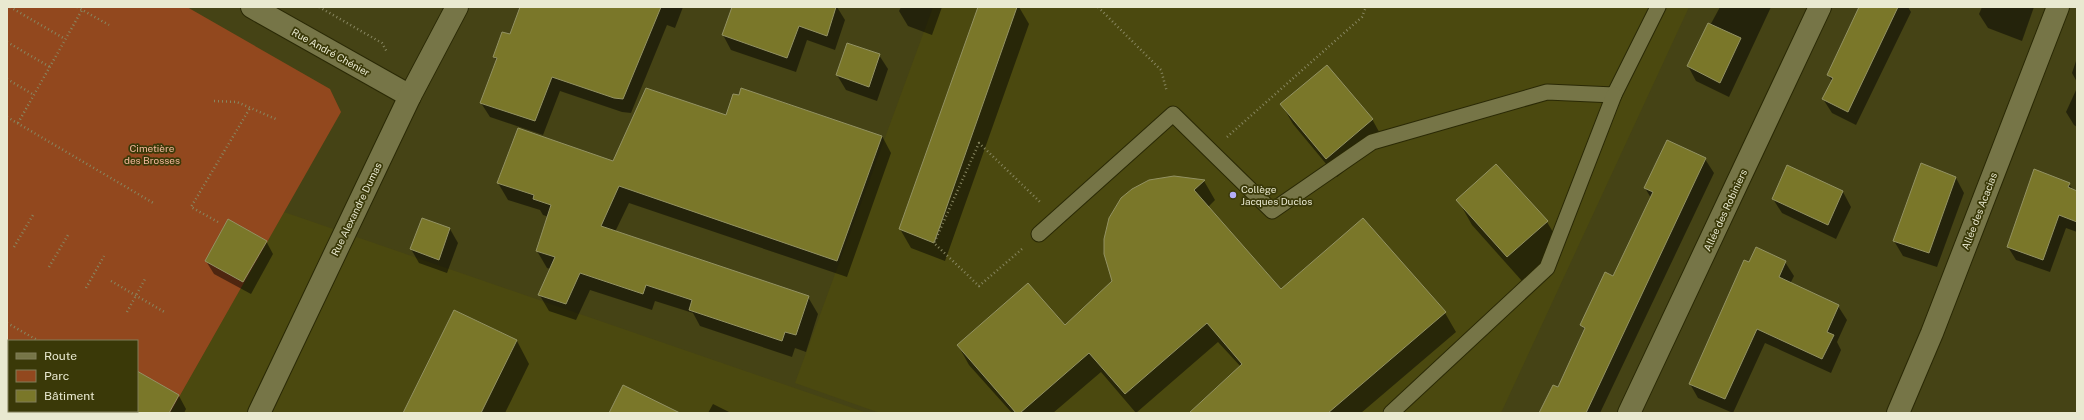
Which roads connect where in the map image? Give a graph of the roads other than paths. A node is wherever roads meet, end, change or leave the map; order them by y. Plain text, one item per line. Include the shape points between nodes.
1 (252, 7) edge
2 (457, 7) edge
3 (1658, 7) edge
4 (1820, 7) edge
5 (2058, 7) edge
6 (1614, 95) junction
7 (410, 96) junction
8 (1039, 234) road end
9 (259, 413) edge
10 (1391, 413) edge
11 (1629, 413) edge
12 (1898, 413) edge

1 - 7 street, Rue André Chénier
2 - 7 street, Rue Alexandre Dumas
3 - 6 lane
4 - 11 street, Allée des Robiniers
5 - 12 street, Allée des Acacias via 1932,333
6 - 8 lane via 1547,92 1372,142 1272,211 1173,114
6 - 10 lane via 1547,268
7 - 9 street, Rue Alexandre Dumas

